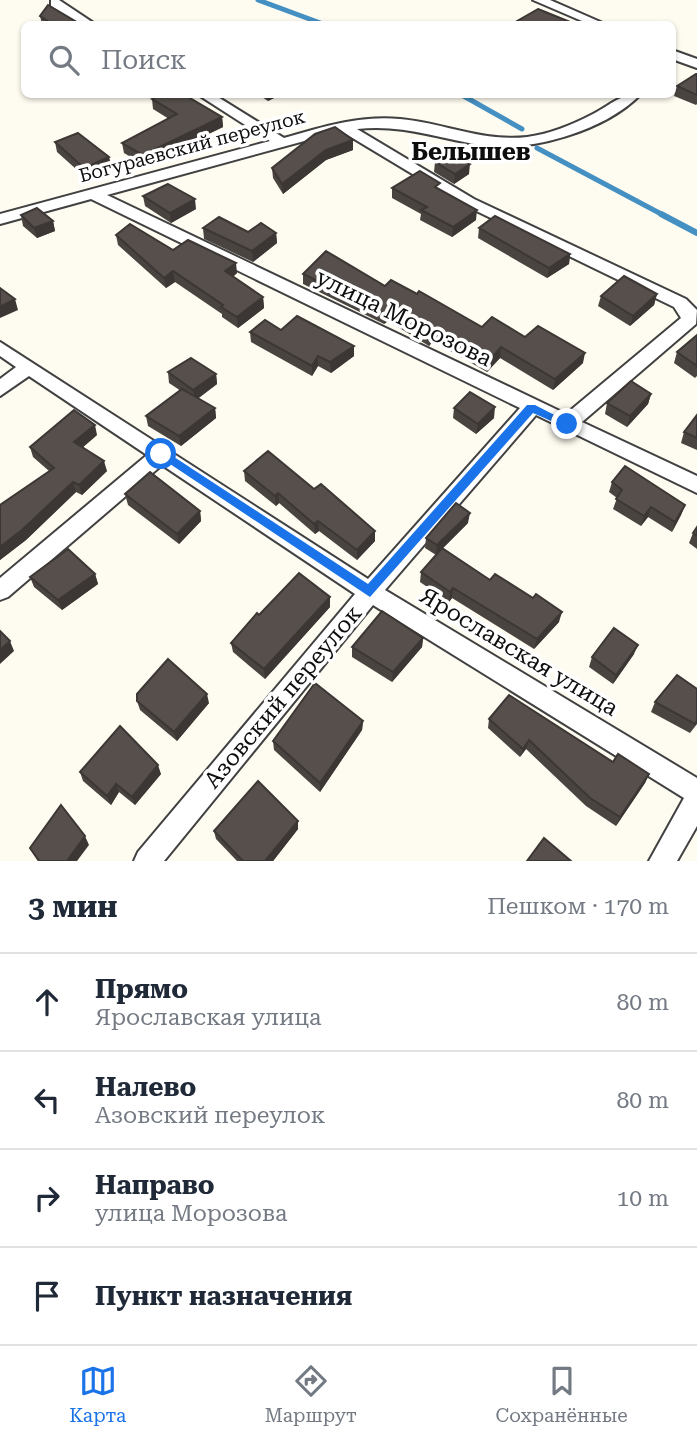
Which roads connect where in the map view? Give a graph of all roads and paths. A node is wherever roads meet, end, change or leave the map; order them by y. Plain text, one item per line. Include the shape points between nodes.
1 (539, 0) edge
2 (55, 3) dead end
3 (84, 21) edge
4 (592, 21) edge
5 (210, 98) edge
6 (628, 98) edge
7 (343, 126) junction
8 (281, 142) junction
9 (91, 193) junction
10 (0, 204) edge
11 (7, 216) edge
12 (0, 348) edge
13 (29, 367) junction
14 (0, 389) edge
15 (531, 408) junction
16 (567, 424) junction
17 (161, 454) junction
18 (697, 485) edge
19 (0, 591) edge
20 (370, 592) junction
21 (697, 792) edge
22 (697, 800) edge
23 (147, 861) edge
24 (662, 861) edge

1 - 4 street
2 - 3 street
5 - 8 street
6 - 7 street, Богураевский переулок via 583,126 520,142 488,142 403,123
7 - 8 street, Богураевский переулок
7 - 16 street via 469,202 688,310 690,320
8 - 9 street, Богураевский переулок
9 - 11 street, Богураевский переулок
9 - 15 street, улица Морозова
10 - 11 street
12 - 13 street, Ярославская улица
13 - 14 street
13 - 17 street, Ярославская улица
15 - 16 street, улица Морозова
15 - 20 street, Азовский переулок
16 - 18 street, улица Морозова
17 - 19 street
17 - 20 street, Ярославская улица
20 - 21 street, Ярославская улица
20 - 23 street, Азовский переулок
22 - 24 street

